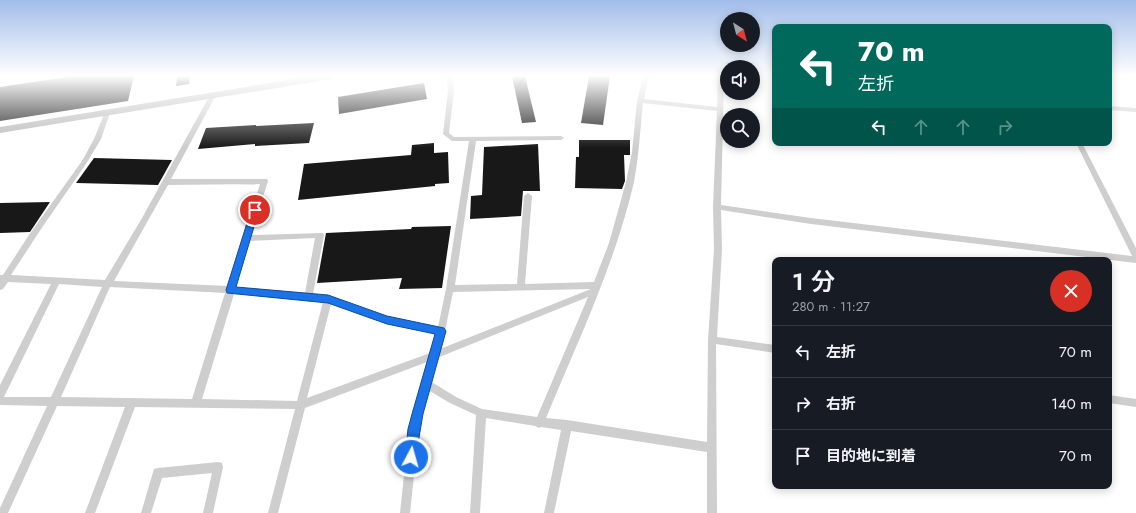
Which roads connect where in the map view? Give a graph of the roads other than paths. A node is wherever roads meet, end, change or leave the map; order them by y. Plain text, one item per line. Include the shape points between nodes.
1 (184, 100) edge
2 (210, 100) edge
3 (450, 100) edge
4 (720, 100) edge
5 (640, 101) joint
6 (1112, 108) edge
7 (719, 109) junction
8 (1136, 110) edge
9 (107, 113) junction
10 (0, 130) edge
11 (473, 138) junction
12 (561, 138) dead end
13 (1081, 146) edge
14 (166, 182) junction
15 (528, 196) dead end
16 (717, 207) junction
17 (246, 238) junction
18 (1136, 256) edge
19 (1111, 257) edge
20 (1112, 257) edge
21 (1136, 260) edge
22 (2, 278) edge
23 (57, 281) junction
24 (108, 283) junction
25 (521, 286) junction
26 (0, 287) edge
27 (595, 288) junction
28 (450, 289) junction
29 (230, 290) junction
30 (308, 297) junction
31 (328, 299) junction
32 (441, 331) junction
33 (712, 340) junction
34 (772, 349) edge
35 (433, 356) junction
36 (425, 383) junction
37 (0, 395) edge
38 (1112, 399) edge
39 (0, 401) edge
40 (55, 401) junction
41 (132, 402) junction
42 (196, 403) junction
43 (1136, 403) edge
44 (301, 405) junction
45 (481, 413) junction
46 (539, 423) junction
47 (567, 425) junction
48 (712, 448) junction
49 (3, 513) edge
50 (90, 513) edge
51 (146, 513) edge
52 (208, 513) edge
53 (273, 513) edge
54 (405, 513) edge
55 (475, 513) edge
56 (549, 513) edge
57 (712, 513) edge

1 - 9 street
2 - 14 street
3 - 11 street via 446,134 452,139
4 - 7 street
5 - 7 street
5 - 27 street via 630,182 615,238
6 - 8 street
7 - 16 street
9 - 10 street
9 - 22 street via 97,141
11 - 12 street
11 - 28 street
13 - 18 street
14 - 17 street via 264,182
14 - 24 street
15 - 25 street
16 - 19 street via 811,221
16 - 33 street via 718,249
17 - 29 street
17 - 30 street via 320,235
20 - 21 street
22 - 23 street
22 - 26 street
23 - 24 street
23 - 37 street
24 - 29 street
24 - 40 street
25 - 27 street
25 - 28 street
27 - 35 street
27 - 46 street
28 - 32 street
29 - 30 street
29 - 42 street
30 - 31 street
31 - 32 street via 387,320
31 - 44 street
32 - 35 street
33 - 34 street
33 - 48 street
35 - 36 street
35 - 44 street
36 - 45 street
36 - 54 street via 414,429
38 - 43 street
39 - 40 street
40 - 41 street
40 - 49 street
41 - 42 street
41 - 50 street
42 - 44 street
44 - 53 street
45 - 46 street
45 - 55 street
46 - 47 street
47 - 48 street
47 - 56 street
48 - 57 street
51 - 52 street via 158,473 218,467

